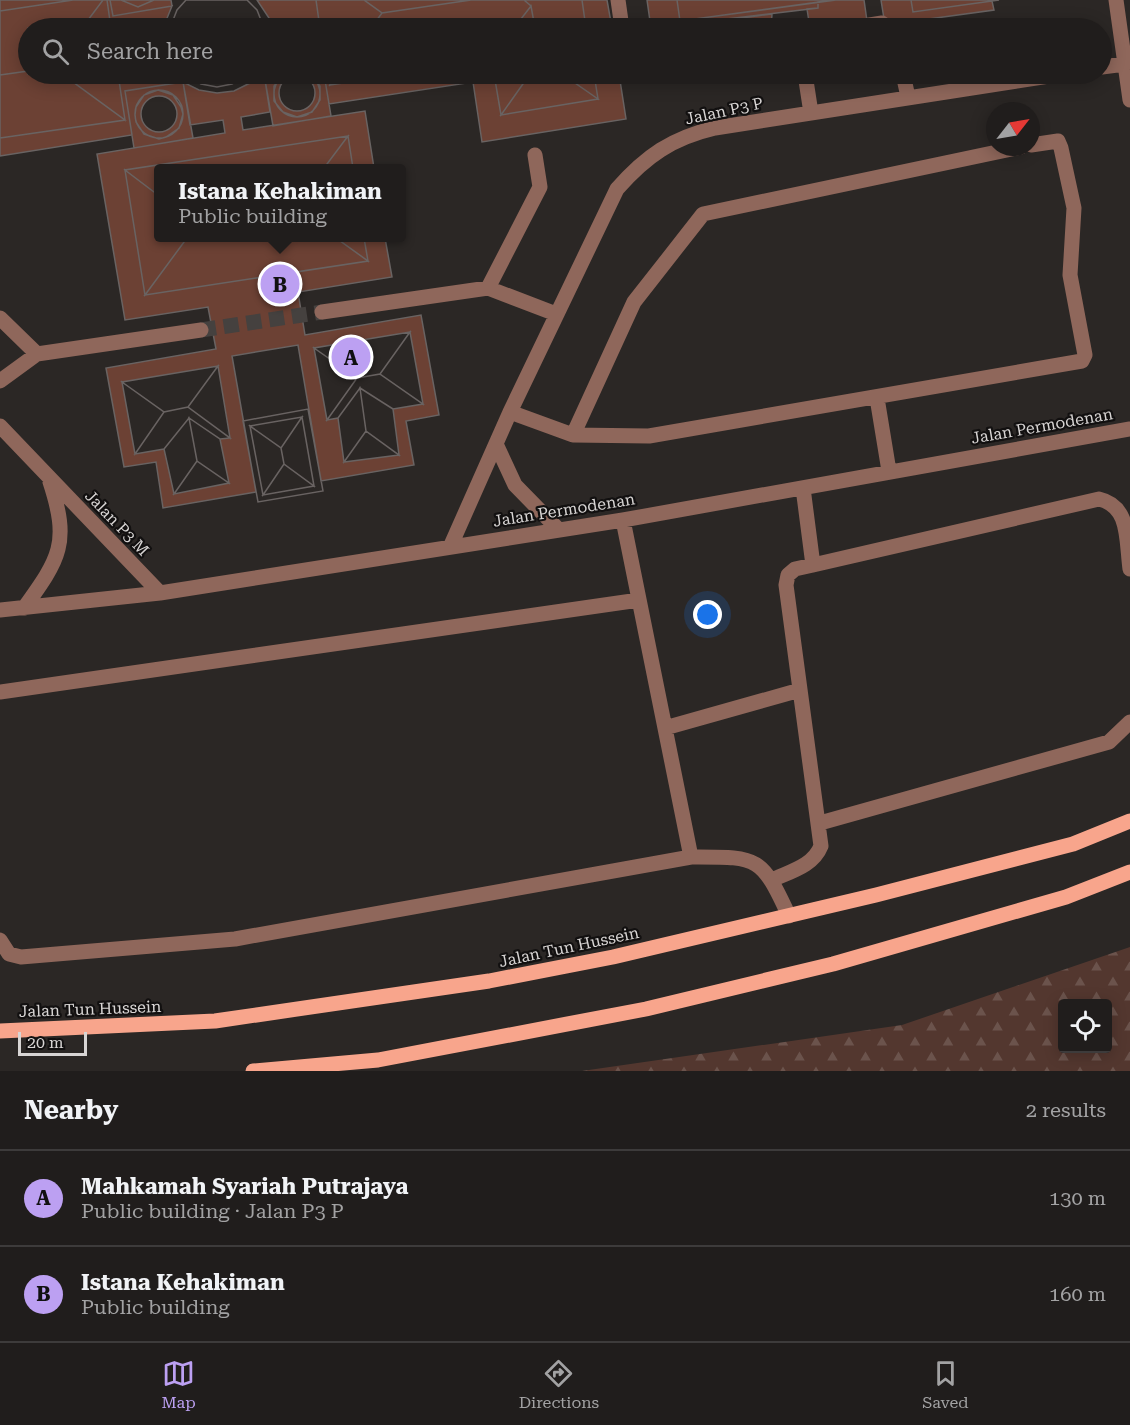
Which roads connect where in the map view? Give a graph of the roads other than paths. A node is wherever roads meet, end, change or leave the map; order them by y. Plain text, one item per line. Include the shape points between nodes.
1 (618, 0) edge
2 (1116, 0) edge
3 (621, 18) edge
4 (1125, 64) junction
5 (1112, 66) edge
6 (807, 84) edge
7 (905, 84) edge
8 (995, 84) edge
9 (908, 97) junction
10 (1130, 100) edge
11 (811, 113) junction
12 (1040, 143) edge
13 (986, 154) edge
14 (535, 155) dead end
15 (488, 288) junction
16 (322, 312) tunnel mouth
17 (556, 314) junction
18 (0, 318) edge
19 (201, 330) tunnel mouth
20 (37, 354) junction
21 (0, 381) edge
22 (877, 398) junction
23 (510, 412) junction
24 (0, 426) edge
25 (1130, 429) edge
26 (573, 435) junction
27 (496, 444) junction
28 (889, 471) junction
29 (49, 479) junction
30 (803, 488) junction
31 (623, 519) junction
32 (558, 529) junction
33 (451, 545) junction
34 (813, 565) junction
35 (1130, 569) edge
36 (160, 593) junction
37 (639, 600) junction
38 (24, 608) junction
39 (0, 610) edge
40 (800, 690) junction
41 (0, 692) edge
42 (1130, 723) edge
43 (665, 728) junction
44 (1130, 814) edge
45 (1130, 821) edge
46 (819, 823) junction
47 (1073, 844) junction
48 (692, 857) junction
49 (1130, 872) edge
50 (772, 880) junction
51 (789, 916) junction
52 (0, 940) edge
53 (0, 1030) edge
54 (253, 1071) edge

1 - 3 street
2 - 4 street
4 - 5 street
4 - 10 street
6 - 11 street
7 - 9 street
8 - 9 street, Jalan P3 P
9 - 11 street, Jalan P3 P
11 - 17 street, Jalan P3 P via 687,135 636,167 617,189
12 - 22 street via 1058,141 1074,208 1070,275 1085,355 1082,361
13 - 26 street via 703,214 634,302
14 - 15 street via 540,187
15 - 16 street
15 - 17 street
17 - 23 street, Jalan P3 P
18 - 20 street
19 - 20 street
20 - 21 street
22 - 26 street via 649,436
22 - 28 street
23 - 26 street
23 - 27 street, Jalan P3 P
24 - 29 street, Jalan P3 M
25 - 28 street, Jalan Permodenan
27 - 32 street via 515,485
27 - 33 street, Jalan P3 P
28 - 30 street, Jalan Permodenan
29 - 36 street, Jalan P3 M
29 - 38 street, Jalan P3 M via 62,536 54,567
30 - 31 street, Jalan Permodenan
30 - 34 street
31 - 32 street, Jalan Permodenan
31 - 37 street
32 - 33 street, Jalan Permodenan
33 - 36 street, Jalan Permodenan
34 - 35 street via 1099,499 1114,501 1126,514
34 - 40 street via 795,569 788,575 786,585
36 - 38 street, Jalan Permodenan
37 - 41 street
37 - 43 street
38 - 39 street, Jalan Permodenan
40 - 43 street
40 - 46 street
42 - 46 street via 1109,742
43 - 48 street
44 - 47 main road
45 - 47 main road, Jalan Tun Hussein
46 - 50 street via 821,846 817,857
47 - 51 main road, Jalan Tun Hussein
48 - 50 street via 743,857 760,865
48 - 52 street via 235,939 21,957 9,954
49 - 54 main road via 1066,897 833,964 646,1009 378,1060
50 - 51 street
51 - 53 main road, Jalan Tun Hussein via 613,957 362,1001 215,1021

